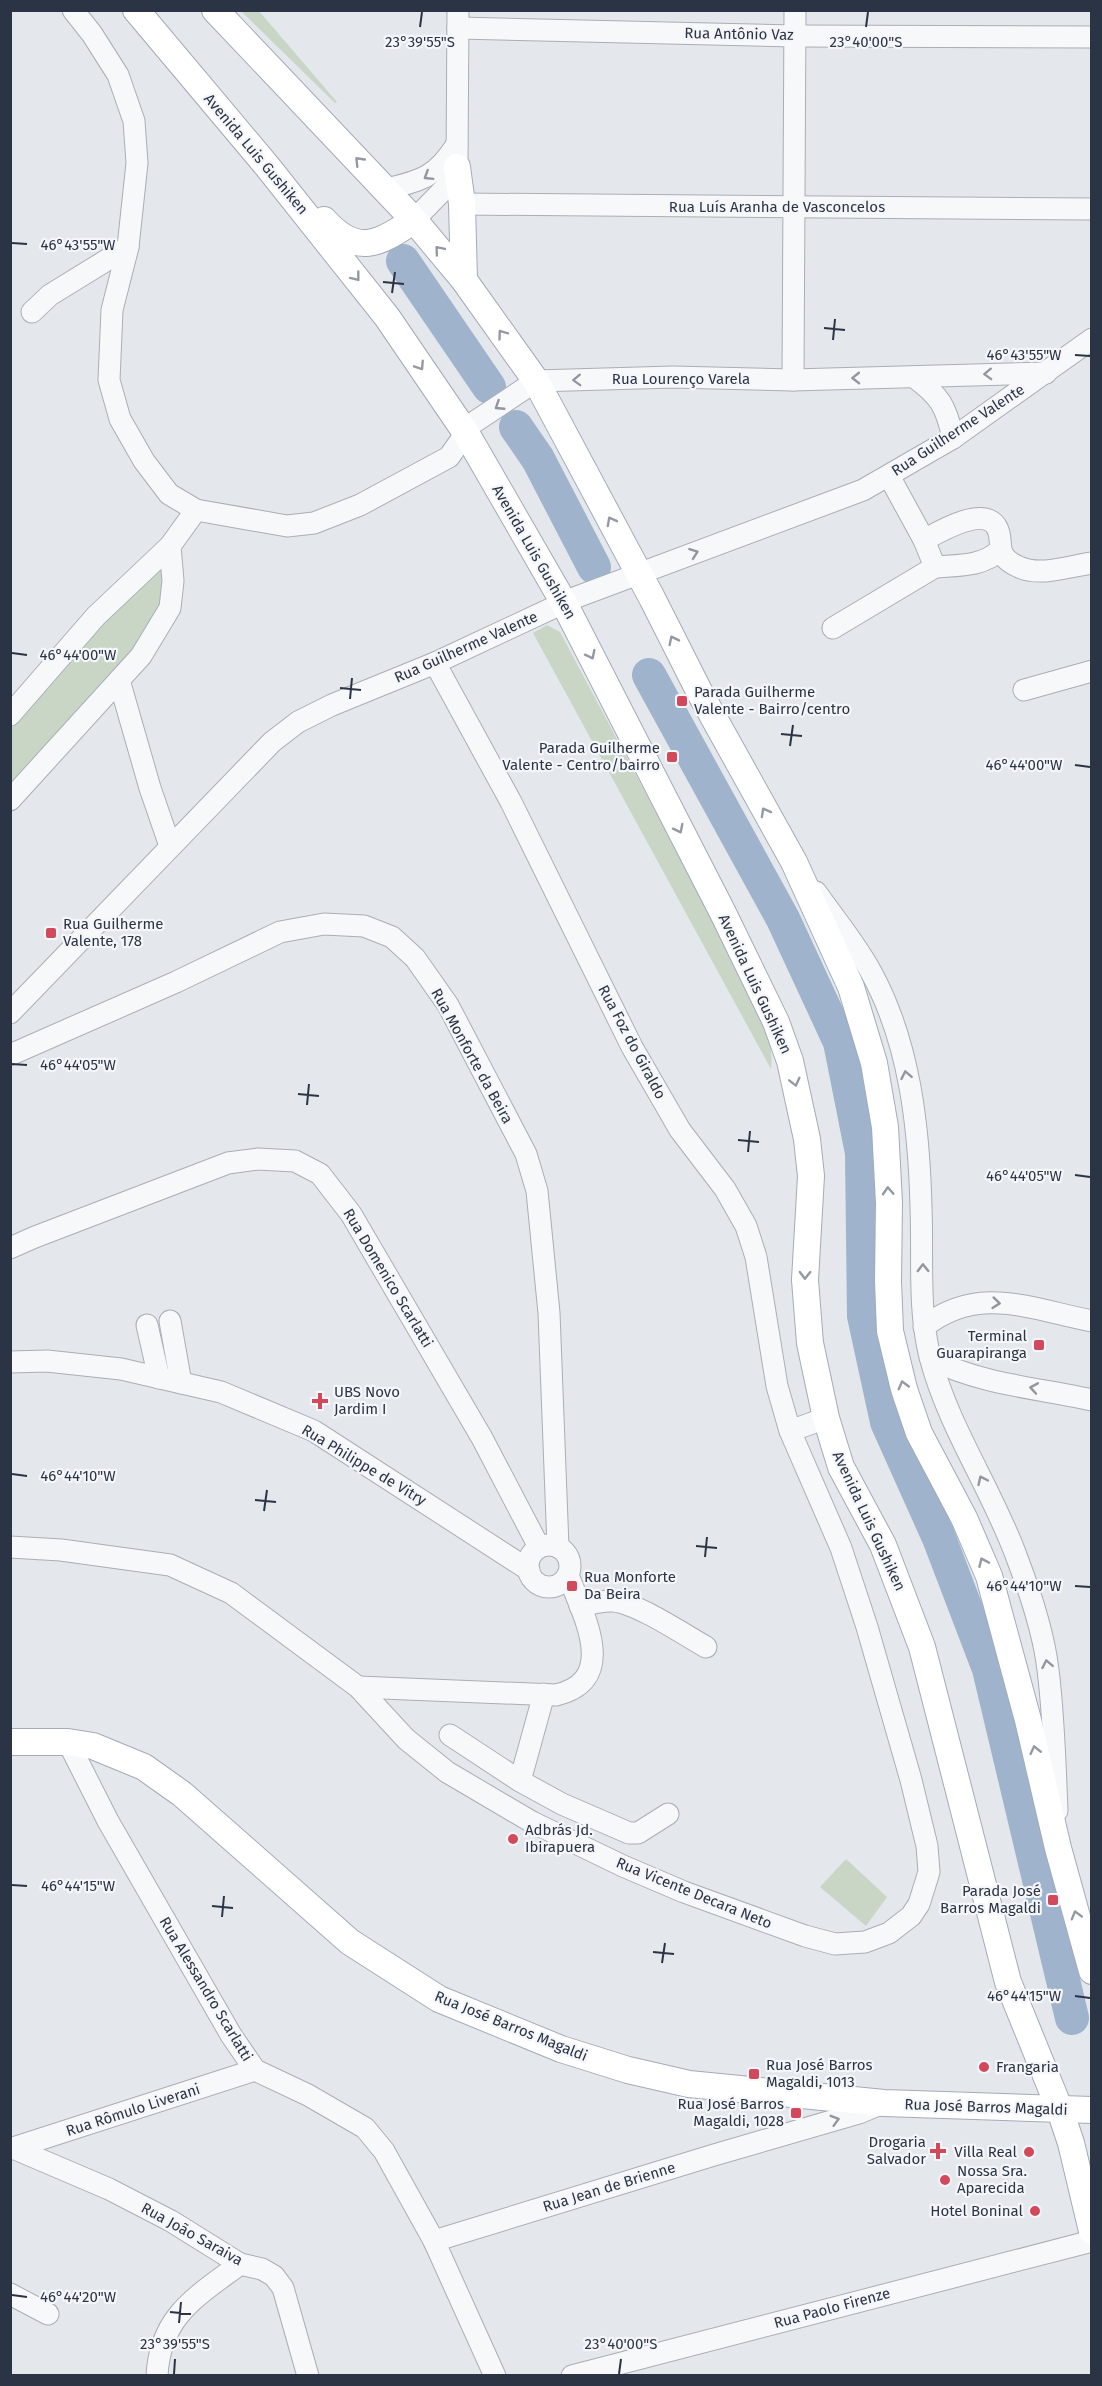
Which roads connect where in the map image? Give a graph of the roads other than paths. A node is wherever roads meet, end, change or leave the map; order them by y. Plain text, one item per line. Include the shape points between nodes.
1 (73, 10) edge
2 (136, 10) edge
3 (215, 10) edge
4 (795, 10) edge
5 (458, 19) edge
6 (794, 36) junction
7 (1092, 37) edge
8 (457, 155) junction
9 (267, 166) junction
10 (386, 189) junction
11 (462, 204) junction
12 (793, 207) junction
13 (1092, 209) edge
14 (414, 220) junction
15 (128, 247) junction
16 (464, 280) junction
17 (32, 312) dead end
18 (1092, 339) edge
19 (1046, 373) junction
20 (914, 377) junction
21 (793, 380) junction
22 (536, 381) junction
23 (466, 433) junction
24 (953, 438) junction
25 (888, 476) junction
26 (196, 510) junction
27 (924, 540) junction
28 (170, 546) junction
29 (1000, 550) junction
30 (1092, 563) edge
31 (935, 567) junction
32 (639, 573) junction
33 (564, 603) junction
34 (833, 628) dead end
35 (435, 663) junction
36 (1092, 671) edge
37 (119, 680) junction
38 (1024, 690) dead end
39 (10, 715) edge
40 (10, 800) edge
41 (170, 846) junction
42 (794, 862) junction
43 (10, 1013) edge
44 (10, 1055) edge
45 (10, 1248) edge
46 (170, 1321) dead end
47 (1092, 1321) edge
48 (147, 1325) dead end
49 (924, 1327) junction
50 (931, 1359) junction
51 (10, 1362) edge
52 (159, 1377) junction
53 (181, 1383) junction
54 (1092, 1400) edge
55 (826, 1418) junction
56 (790, 1431) junction
57 (549, 1546) junction
58 (10, 1548) edge
59 (529, 1570) junction
60 (560, 1581) junction
61 (580, 1606) junction
62 (590, 1633) junction
63 (706, 1647) dead end
64 (358, 1687) junction
65 (544, 1694) junction
66 (450, 1735) dead end
67 (10, 1742) edge
68 (68, 1742) junction
69 (520, 1781) junction
70 (668, 1814) dead end
71 (1058, 1848) junction
72 (1092, 1971) edge
73 (255, 2070) junction
74 (815, 2098) junction
75 (884, 2103) junction
76 (1060, 2110) junction
77 (1092, 2110) edge
78 (785, 2135) junction
79 (12, 2149) edge
80 (1092, 2231) edge
81 (434, 2241) junction
82 (1092, 2241) edge
83 (240, 2264) junction
84 (10, 2294) edge
85 (48, 2314) dead end
86 (157, 2376) edge
87 (308, 2376) edge
88 (495, 2376) edge
89 (572, 2376) edge

1 - 15 street via 118,75 134,121 137,163
2 - 9 main road, Avenida Luis Gushiken
10 -> 3 main road
4 - 6 street
5 - 6 street, Rua Antônio Vaz
5 - 8 street
6 - 7 street, Rua Antônio Vaz
6 - 12 street
8 -> 10 street via 418,182
8 - 11 main road
8 - 14 street via 450,183
9 - 14 main road via 286,179 329,226 356,243 380,241
9 -> 23 main road, Avenida Luis Gushiken via 387,317
10 - 14 main road
11 - 12 street, Rua Luís Aranha de Vasconcelos
11 - 16 main road
12 - 13 street, Rua Luís Aranha de Vasconcelos
12 - 21 street
16 -> 14 main road
15 - 17 street via 50,295
15 - 26 street via 112,310 109,380 120,419 144,461 169,494
22 -> 16 main road
18 - 19 street, Rua Guilherme Valente
19 -> 20 street, Rua Lourenço Varela
19 - 24 street, Rua Guilherme Valente
20 -> 21 street, Rua Lourenço Varela
20 - 24 street via 940,399
21 -> 22 street, Rua Lourenço Varela via 673,377
22 -> 23 street via 473,423
32 -> 22 main road
23 - 26 street via 449,457 360,505 314,523 287,526
23 - 33 main road, Avenida Luis Gushiken
24 - 25 street, Rua Guilherme Valente
25 - 27 street
32 -> 25 street, Rua Guilherme Valente via 863,490
26 - 28 street
27 - 29 street via 955,524 988,520 996,526
27 - 31 street
28 - 37 street via 170,608 141,656
28 - 39 street via 96,616
29 - 30 street via 1008,560 1032,572
29 - 31 street via 982,562
31 - 34 street
32 - 33 street, Rua Guilherme Valente
42 -> 32 main road via 693,681
33 - 35 street, Rua Guilherme Valente
33 -> 55 main road, Avenida Luis Gushiken via 723,913 776,1022 790,1061 811,1176 805,1280 810,1343
35 - 41 street, Rua Guilherme Valente via 298,722 272,742
35 - 56 street, Rua Foz do Giraldo via 511,802 632,1047 680,1130 725,1189 746,1226 756,1257 777,1386
36 - 38 street
37 - 40 street
37 - 41 street
41 - 43 street, Rua Guilherme Valente
49 -> 42 street via 921,1190 914,1113 898,1034 863,959
71 -> 42 main road via 989,1576 920,1433 904,1389 890,1331 885,1127 874,1063 851,987
44 - 57 street, Rua Monforte da Beira via 280,932 324,924 364,926 392,937 415,958 448,1005 526,1154 537,1191 549,1313 556,1488
45 - 57 street, Rua Domenico Scarlatti via 228,1162 295,1161 320,1174 351,1214 524,1516
46 - 53 street
49 -> 47 street via 940,1314 981,1302
48 - 52 street
49 - 50 street
54 -> 50 street via 975,1377
71 -> 50 street via 1048,1668 1036,1619 1017,1557 955,1430
51 - 52 street, Rua Philippe de Vitry via 47,1361
52 - 53 street, Rua Philippe de Vitry
53 - 59 street, Rua Philippe de Vitry via 221,1392 314,1431
55 - 56 street
55 - 76 main road, Avenida Luis Gushiken via 842,1467 883,1545 922,1647 1008,1982
56 - 64 street, Rua Vicente Decara Neto via 844,1559 908,1769 927,1846 929,1872 919,1904 911,1916 889,1933 865,1942 835,1944 694,1896 623,1866 532,1821 447,1772 406,1739
57 - 59 street via 532,1553
57 - 60 street via 567,1554 570,1564
58 - 64 street, Rua Vicente Decara Neto via 61,1550 170,1565 231,1593
59 - 60 street via 533,1580 542,1586
60 - 61 street
60 - 62 street
61 - 62 street
61 - 63 street via 603,1601 632,1606
62 - 65 street via 591,1667 583,1683 572,1691
64 - 65 street
65 - 69 street
66 - 69 street
67 - 68 main road, Rua José Barros Magaldi
68 - 73 street, Rua Alessandro Scarlatti via 108,1821
68 - 74 main road, Rua José Barros Magaldi via 93,1746 144,1767 182,1794 350,1942 439,1999 561,2049 628,2070 689,2085
69 - 70 street via 629,1833 638,1833
72 -> 71 main road
73 - 79 street, Rua Rômulo Liverani
73 - 81 street, Rua Alessandro Scarlatti via 365,2128 384,2151
74 - 75 main road, Rua José Barros Magaldi
74 - 78 street, Rua Jean de Brienne via 811,2111
75 - 76 main road, Rua José Barros Magaldi
78 -> 75 street, Rua Jean de Brienne
76 - 77 main road, Rua José Barros Magaldi
76 - 80 main road, Avenida Luis Gushiken
78 - 81 street, Rua Jean de Brienne
79 - 83 street, Rua João Saraiva via 171,2221
81 - 88 street, Rua Alessandro Scarlatti
82 - 89 street, Rua Paolo Firenze
83 - 86 street via 191,2301 165,2332
83 - 87 street, Rua João Saraiva via 262,2269 283,2288
84 - 85 street

